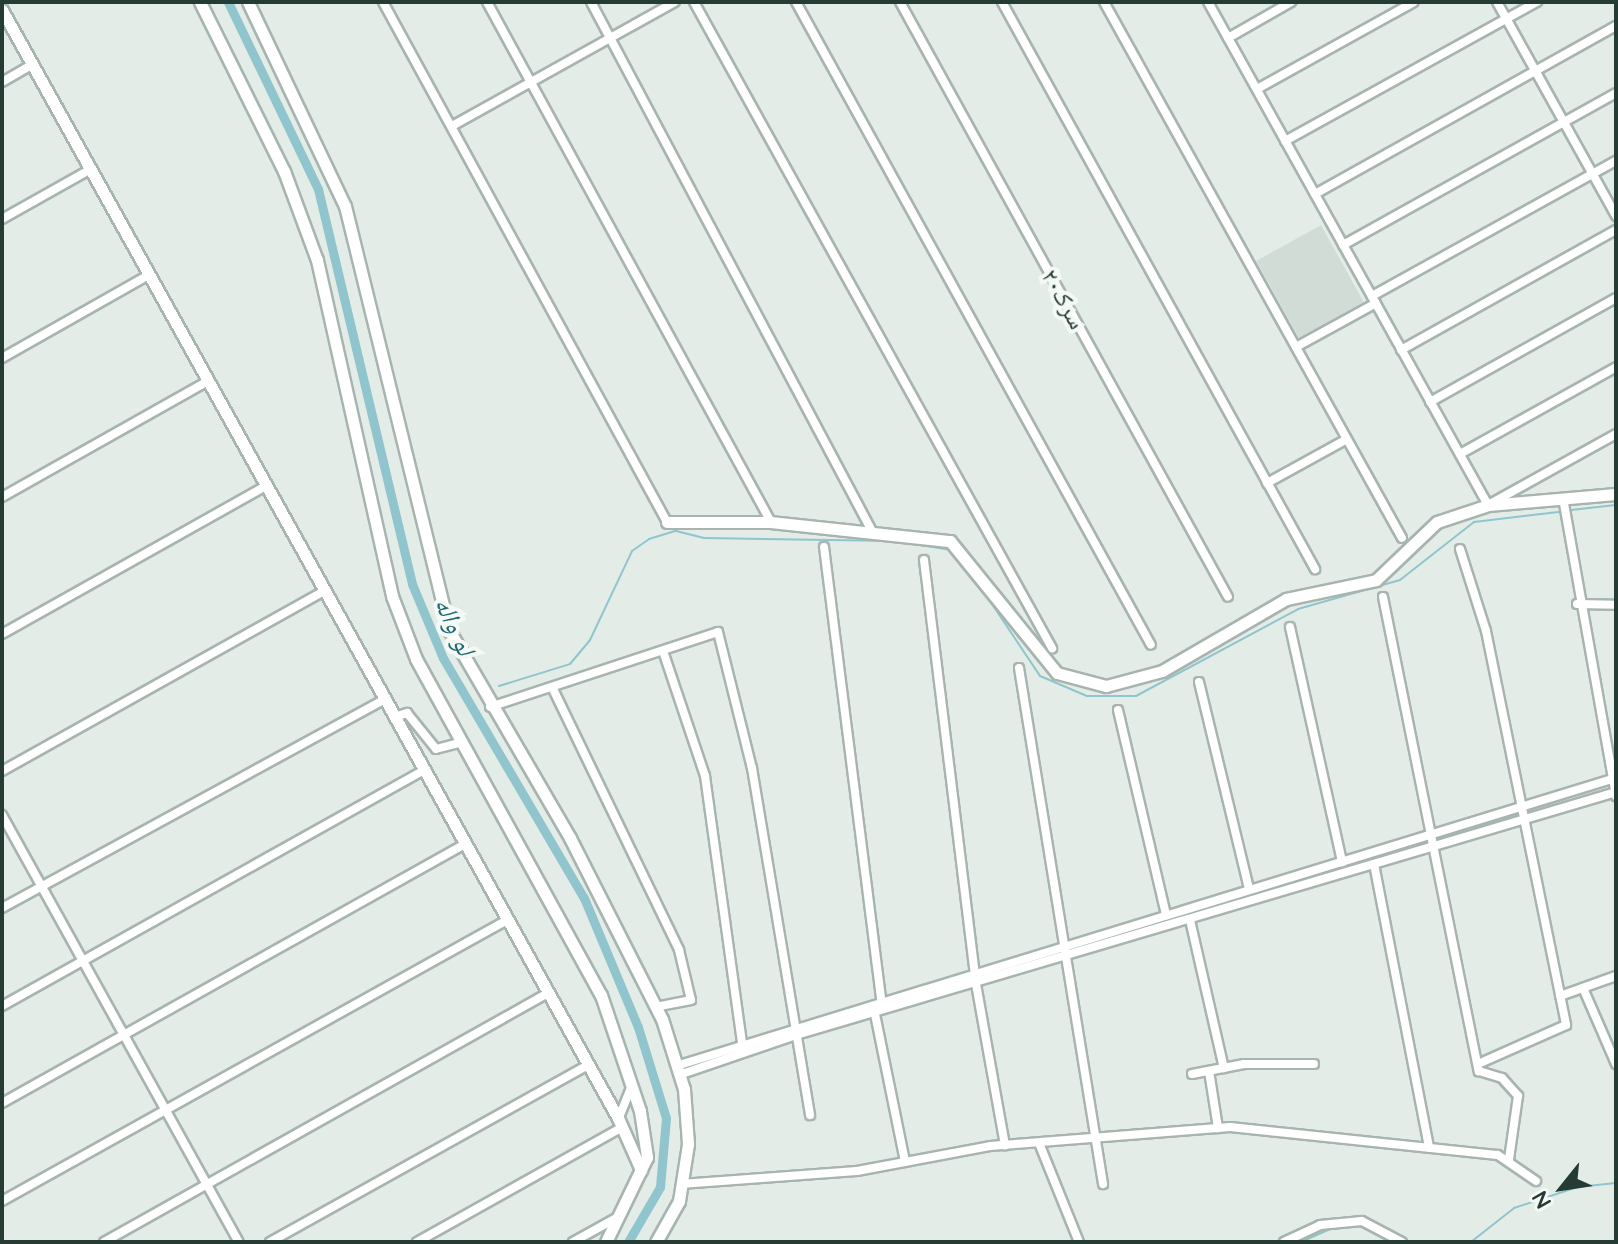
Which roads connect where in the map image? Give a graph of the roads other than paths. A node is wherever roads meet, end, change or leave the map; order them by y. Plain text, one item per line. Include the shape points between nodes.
1 (200, 2) edge
2 (248, 2) edge
3 (383, 2) edge
4 (487, 2) edge
5 (591, 2) edge
6 (675, 2) edge
7 (694, 2) edge
8 (796, 2) edge
9 (900, 2) edge
10 (1002, 2) edge
11 (1104, 2) edge
12 (1208, 2) edge
13 (1291, 2) edge
14 (1414, 2) edge
15 (1497, 2) edge
16 (1537, 2) edge
17 (2, 10) edge
18 (1507, 19) junction
19 (1616, 26) edge
20 (610, 38) junction
21 (1228, 38) junction
22 (32, 65) junction
23 (1536, 71) junction
24 (2, 82) edge
25 (532, 82) junction
26 (1257, 89) junction
27 (1616, 93) edge
28 (1564, 122) junction
29 (452, 126) junction
30 (1285, 141) junction
31 (1616, 161) edge
32 (91, 169) junction
33 (1593, 174) junction
34 (1315, 194) junction
35 (1616, 216) edge
36 (2, 219) edge
37 (1616, 230) edge
38 (1343, 245) junction
39 (149, 275) junction
40 (1616, 298) edge
41 (1374, 300) junction
42 (1296, 347) junction
43 (1401, 350) junction
44 (2, 358) edge
45 (1616, 367) edge
46 (208, 381) junction
47 (1430, 402) junction
48 (1616, 434) edge
49 (1347, 439) junction
50 (1460, 454) junction
51 (1267, 483) junction
52 (266, 486) junction
53 (1616, 494) edge
54 (2, 497) edge
55 (1563, 498) junction
56 (1488, 505) junction
57 (667, 522) joint
58 (771, 522) junction
59 (873, 533) junction
60 (1402, 538) dead end
61 (824, 547) dead end
62 (1460, 549) dead end
63 (924, 560) dead end
64 (1315, 569) dead end
65 (324, 591) junction
66 (1228, 597) dead end
67 (1383, 597) dead end
68 (1577, 604) junction
69 (1616, 605) edge
70 (1290, 627) dead end
71 (2, 634) edge
72 (1151, 645) dead end
73 (1052, 648) dead end
74 (663, 651) junction
75 (1019, 668) dead end
76 (1199, 682) dead end
77 (553, 689) junction
78 (385, 699) junction
79 (489, 707) junction
80 (1118, 710) dead end
81 (394, 717) junction
82 (462, 742) junction
83 (424, 770) junction
84 (2, 771) edge
85 (1613, 776) edge
86 (1616, 794) edge
87 (1521, 807) junction
88 (2, 815) edge
89 (1523, 820) junction
90 (1431, 834) junction
91 (465, 844) junction
92 (1434, 846) junction
93 (1342, 862) junction
94 (1374, 864) junction
95 (41, 886) junction
96 (1249, 889) junction
97 (2, 908) edge
98 (1166, 915) junction
99 (507, 920) junction
100 (1190, 920) junction
101 (1066, 946) junction
102 (1067, 956) junction
103 (83, 960) junction
104 (976, 973) junction
105 (1616, 976) edge
106 (976, 984) junction
107 (1583, 988) junction
108 (548, 993) junction
109 (1560, 996) junction
110 (2, 1006) edge
111 (656, 1007) junction
112 (879, 1010) junction
113 (792, 1031) junction
114 (124, 1034) junction
115 (742, 1043) junction
116 (1314, 1064) dead end
117 (1478, 1064) junction
118 (1616, 1064) edge
119 (588, 1065) junction
120 (1224, 1068) junction
121 (678, 1070) junction
122 (1209, 1071) junction
123 (1192, 1074) dead end
124 (632, 1085) junction
125 (2, 1103) edge
126 (165, 1109) junction
127 (810, 1115) dead end
128 (618, 1126) junction
129 (1218, 1128) junction
130 (1098, 1138) junction
131 (1039, 1143) junction
132 (1005, 1145) junction
133 (1429, 1148) junction
134 (1509, 1159) junction
135 (905, 1162) junction
136 (641, 1170) junction
137 (1536, 1181) dead end
138 (207, 1184) junction
139 (681, 1184) junction
140 (1103, 1184) dead end
141 (2, 1201) edge
142 (621, 1216) junction
143 (104, 1242) edge
144 (239, 1242) edge
145 (270, 1242) edge
146 (417, 1242) edge
147 (573, 1242) edge
148 (606, 1242) edge
149 (656, 1242) edge
150 (1079, 1242) edge
151 (1284, 1242) edge
152 (1402, 1242) edge

1 - 82 street via 284,171 317,260 392,596 416,659
2 - 79 street via 345,206 449,630
3 - 29 street
4 - 25 street
5 - 20 street
6 - 20 street
7 - 73 street
8 - 72 street
9 - 66 street, سرک۲۰
10 - 51 street
11 - 42 street
12 - 21 street
13 - 21 street
14 - 26 street
15 - 18 street
16 - 18 street
17 - 22 street
18 - 23 street
18 - 30 street
19 - 23 street
20 - 25 street
20 - 59 street
21 - 26 street
22 - 24 street
22 - 32 street
23 - 28 street
23 - 34 street
25 - 29 street
25 - 58 street
26 - 30 street
27 - 28 street
28 - 33 street
28 - 38 street
29 - 57 street
30 - 34 street
31 - 33 street
32 - 36 street
32 - 39 street
33 - 35 street
33 - 41 street
34 - 38 street
37 - 43 street
38 - 41 street
39 - 44 street
39 - 46 street
40 - 47 street
41 - 42 street
41 - 43 street
42 - 49 street
43 - 47 street
45 - 50 street
46 - 52 street
46 - 54 street
47 - 50 street
48 - 56 street
49 - 51 street
49 - 60 street
50 - 56 street
51 - 64 street
52 - 65 street
52 - 71 street
53 - 55 street
55 - 56 street
55 - 68 street
56 - 59 street via 1437,522 1376,580 1286,599 1162,671 1106,686 1057,673 950,541
57 - 58 street
58 - 59 street
61 - 112 street
62 - 87 street via 1486,631
63 - 104 street
65 - 78 street
65 - 84 street
67 - 90 street
68 - 69 street
68 - 85 street
70 - 93 street
74 - 77 street
74 - 113 street via 718,632 752,768
74 - 115 street via 705,776
75 - 101 street
76 - 96 street
77 - 79 street via 549,683
77 - 111 street via 679,950 691,1000
78 - 81 street
78 - 95 street
79 - 111 street via 570,838
80 - 98 street
81 - 82 street via 407,713 436,749
81 - 83 street
82 - 124 street via 601,995
83 - 91 street
83 - 103 street
85 - 86 street
85 - 87 street
86 - 89 street
87 - 89 street
87 - 90 street
88 - 95 street
89 - 92 street
89 - 109 street
90 - 92 street
90 - 93 street
91 - 99 street
91 - 114 street
92 - 94 street
92 - 117 street
93 - 96 street
94 - 100 street
94 - 133 street
95 - 97 street
95 - 103 street
96 - 98 street
98 - 101 street
99 - 108 street
99 - 126 street
100 - 102 street
100 - 120 street
101 - 102 street
101 - 104 street
102 - 106 street
102 - 130 street
103 - 110 street
103 - 114 street
104 - 106 street
104 - 112 street
105 - 107 street
106 - 112 street
106 - 132 street
107 - 109 street
107 - 118 street
108 - 119 street
108 - 138 street
109 - 117 street via 1566,1025
111 - 121 street
112 - 113 street
112 - 135 street
113 - 115 street
113 - 121 street
113 - 127 street
114 - 125 street
114 - 126 street
115 - 121 street
116 - 120 street
117 - 134 street via 1518,1096
119 - 128 street
119 - 145 street
120 - 122 street
121 - 139 street via 688,1144
122 - 123 street
122 - 129 street
124 - 128 street
124 - 136 street via 647,1157
126 - 138 street
126 - 141 street
128 - 136 street
128 - 146 street
129 - 130 street
129 - 133 street
130 - 131 street
130 - 140 street
131 - 132 street
131 - 150 street
132 - 135 street
133 - 134 street
134 - 137 street
135 - 139 street
136 - 142 street
138 - 143 street
138 - 144 street
139 - 149 street
142 - 147 street
142 - 148 street
151 - 152 street via 1320,1225 1362,1221

